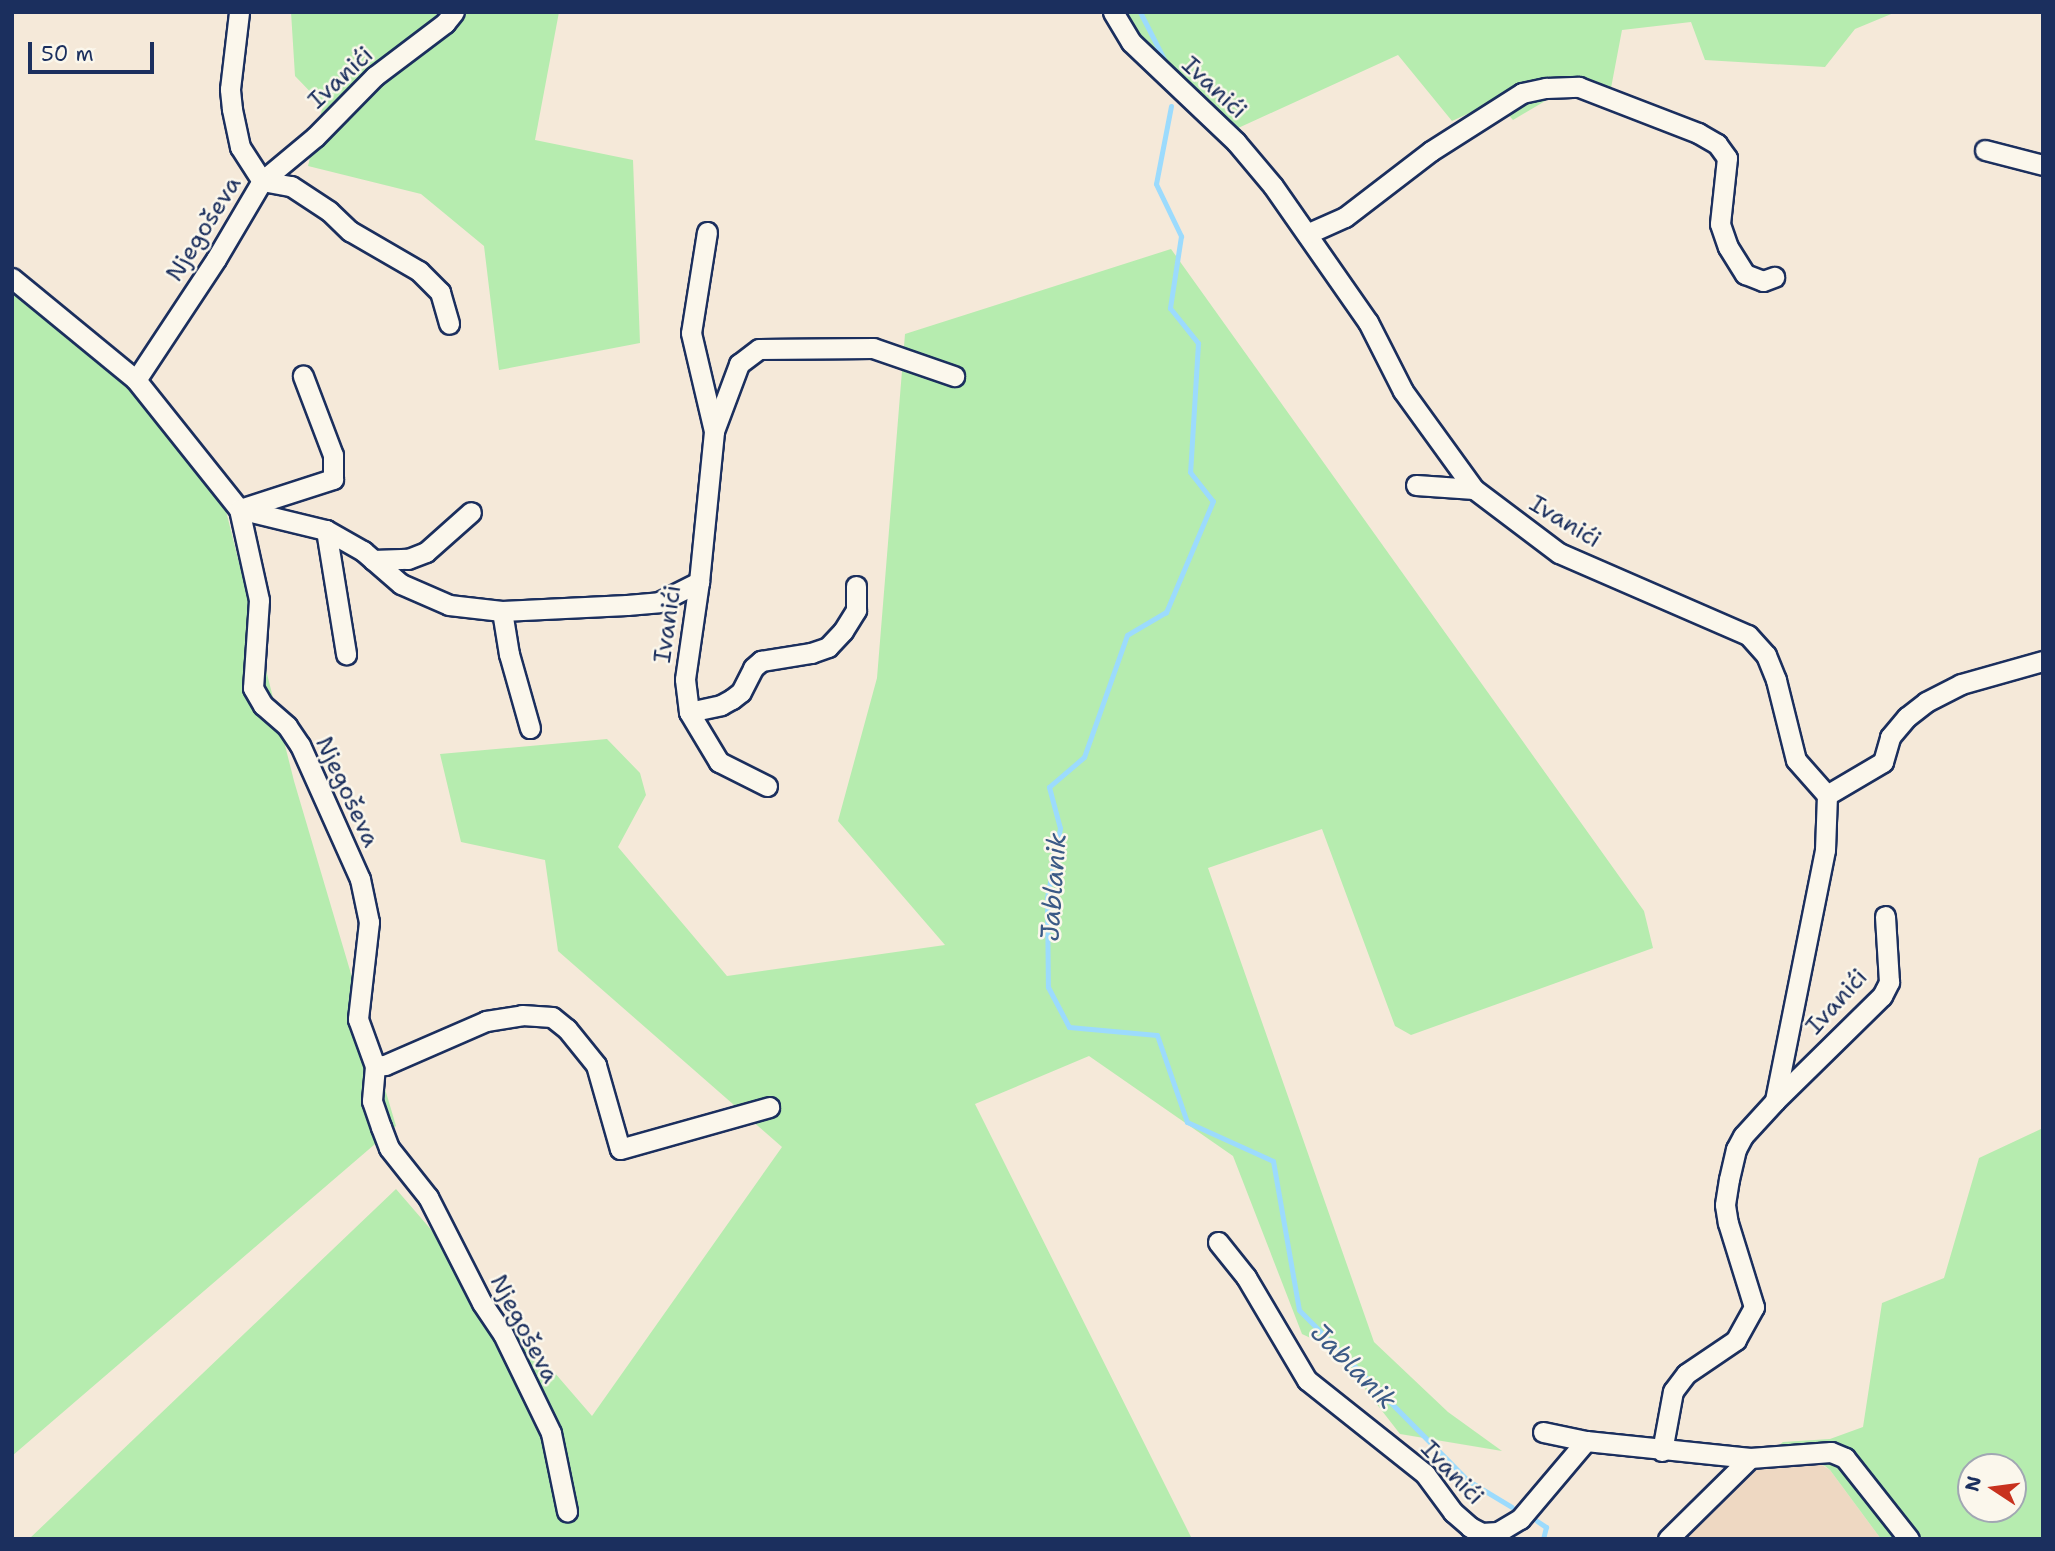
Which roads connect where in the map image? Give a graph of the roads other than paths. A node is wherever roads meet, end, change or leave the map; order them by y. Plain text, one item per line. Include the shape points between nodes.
1 (239, 12) edge
2 (454, 12) edge
3 (1113, 12) edge
4 (1985, 150) dead end
5 (2043, 165) edge
6 (262, 181) junction
7 (707, 232) dead end
8 (1309, 233) junction
9 (1774, 277) dead end
10 (12, 278) edge
11 (449, 324) dead end
12 (303, 376) dead end
13 (954, 376) dead end
14 (136, 380) junction
15 (714, 431) junction
16 (1416, 485) dead end
17 (1474, 489) junction
18 (239, 509) junction
19 (471, 512) dead end
20 (326, 530) junction
21 (373, 560) junction
22 (699, 582) junction
23 (856, 586) dead end
24 (502, 611) junction
25 (346, 654) dead end
26 (2043, 661) edge
27 (689, 712) junction
28 (530, 728) dead end
29 (767, 786) dead end
30 (1827, 795) junction
31 (1885, 916) dead end
32 (375, 1066) junction
33 (1775, 1101) junction
34 (769, 1107) dead end
35 (1218, 1242) dead end
36 (1543, 1432) dead end
37 (1586, 1441) junction
38 (1662, 1451) junction
39 (1750, 1458) junction
40 (567, 1511) dead end
41 (1668, 1539) edge
42 (1909, 1539) edge

1 - 6 street, Njegoševa via 232,108 240,147
2 - 6 street, Ivanići via 446,23 375,76 315,137
3 - 8 street, Ivanići via 1131,41 1236,142
4 - 5 street
6 - 11 street via 291,186 351,231 419,271 440,292
6 - 14 street, Njegoševa
7 - 15 street, Ivanići via 691,333
8 - 9 street via 1345,217 1431,151 1522,93 1579,88 1717,144 1727,158 1720,224 1728,247 1745,274 1763,281
8 - 17 street, Ivanići via 1368,322 1403,391
10 - 14 street, Njegoševa
12 - 18 street via 333,455 333,479
13 - 15 street, Ivanići via 873,348 759,349 739,364
14 - 18 street, Njegoševa
15 - 22 street, Ivanići
16 - 17 street
17 - 30 street, Ivanići via 1559,553 1748,635 1771,668 1796,760
18 - 20 street
18 - 32 street, Njegoševa via 258,600 253,688 262,705 287,726 300,745 360,879 369,922 358,1019
19 - 21 street via 426,552 408,559
20 - 21 street
20 - 25 street
21 - 24 street via 401,584 449,605
22 - 24 street via 659,601
22 - 27 street, Ivanići via 685,679
23 - 27 street via 856,610 828,647 761,661 732,699
24 - 28 street
26 - 30 street via 1961,684 1926,702 1890,737 1883,762
27 - 29 street, Ivanići via 719,762
30 - 33 street, Ivanići via 1825,850
31 - 33 street, Ivanići via 1889,982 1882,996
32 - 34 street via 486,1021 522,1015 552,1017 596,1065 620,1149
32 - 40 street, Njegoševa via 372,1101 389,1148 428,1197 482,1303 503,1334 551,1433
33 - 38 street, Ivanići via 1736,1149 1725,1205 1754,1307 1736,1340 1686,1374 1673,1391
35 - 37 street, Ivanići via 1246,1277 1307,1380 1425,1474 1453,1513 1470,1527 1482,1533 1498,1532 1520,1518
36 - 37 street
37 - 38 street
38 - 39 street
39 - 41 street
39 - 42 street via 1831,1452 1845,1458

